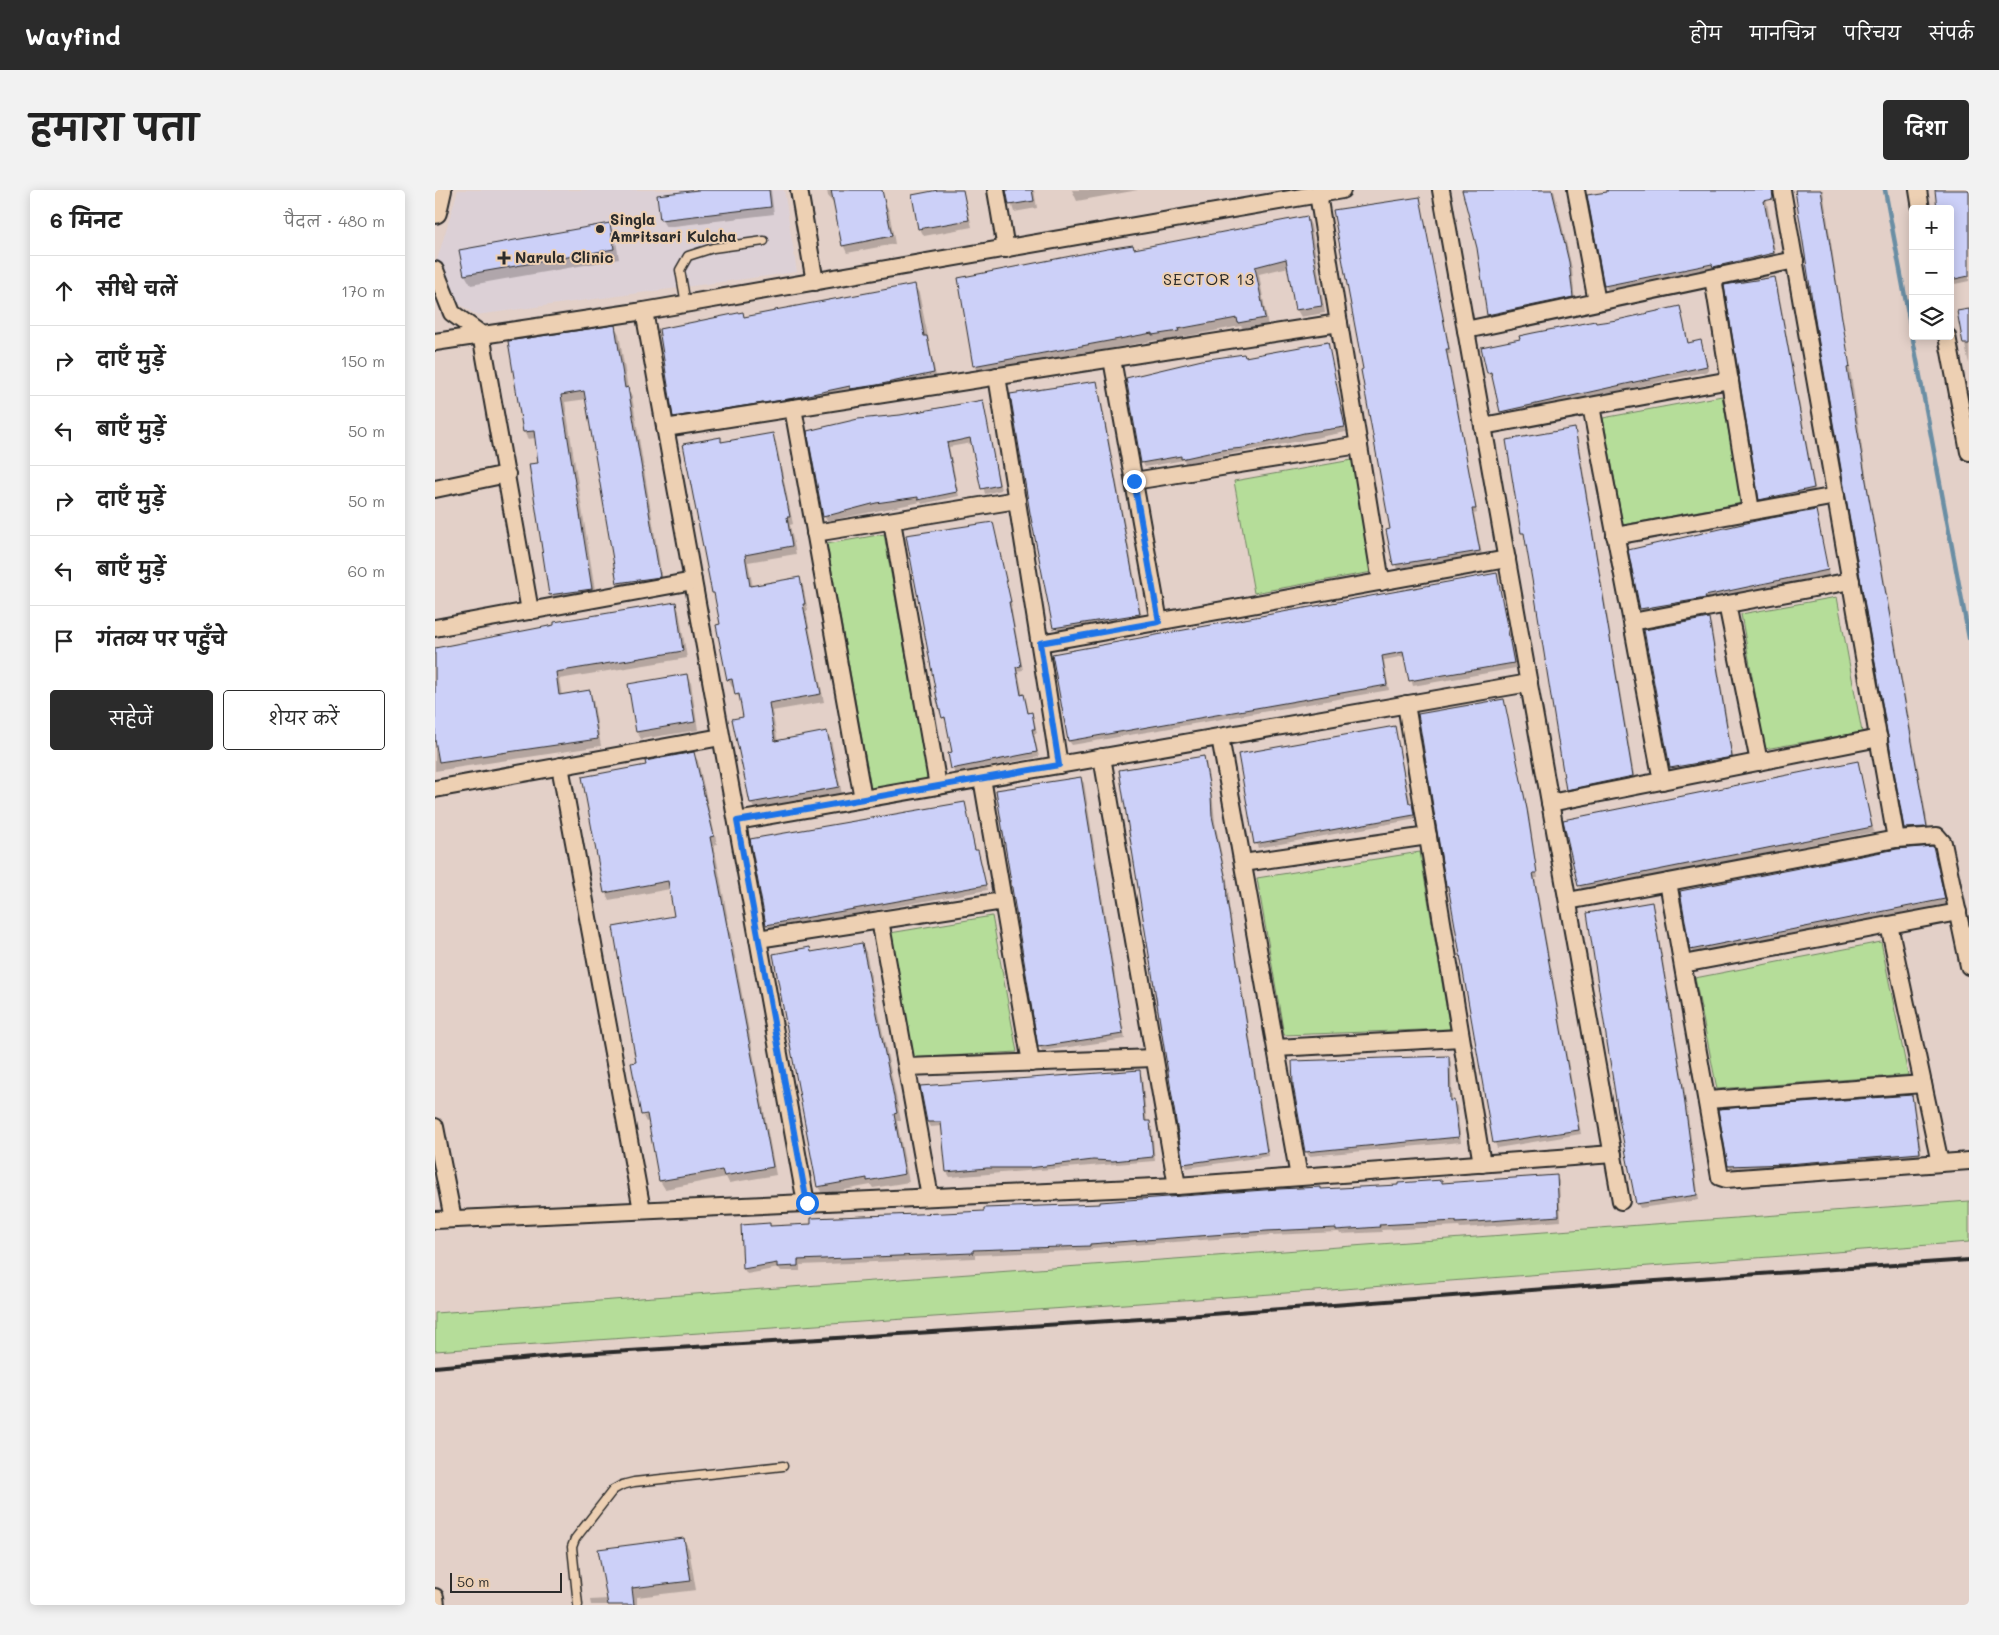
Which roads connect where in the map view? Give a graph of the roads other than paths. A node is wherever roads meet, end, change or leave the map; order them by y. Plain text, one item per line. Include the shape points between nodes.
1 (440, 190) edge
2 (799, 190) edge
3 (996, 190) edge
4 (1342, 190) edge
5 (1441, 190) edge
6 (1576, 190) edge
7 (1782, 190) edge
8 (1918, 190) edge
9 (1318, 194) junction
10 (1920, 205) edge
11 (435, 212) edge
12 (764, 241) dead end
13 (1006, 249) junction
14 (1795, 260) junction
15 (435, 270) edge
16 (1713, 278) junction
17 (815, 282) junction
18 (1597, 302) junction
19 (686, 304) junction
20 (644, 311) junction
21 (1339, 324) junction
22 (1466, 330) junction
23 (481, 334) junction
24 (1948, 340) edge
25 (435, 342) edge
26 (1112, 359) junction
27 (997, 376) junction
28 (1730, 380) junction
29 (1591, 406) junction
30 (793, 408) junction
31 (1483, 426) junction
32 (665, 428) junction
33 (1359, 445) junction
34 (1969, 452) edge
35 (507, 474) junction
36 (1134, 481) junction
37 (435, 489) edge
38 (1836, 496) junction
39 (1017, 500) junction
40 (1751, 511) junction
41 (892, 521) junction
42 (815, 533) junction
43 (1615, 536) junction
44 (1507, 559) junction
45 (693, 581) junction
46 (1851, 581) junction
47 (1381, 582) junction
48 (1727, 604) junction
49 (530, 611) junction
50 (1159, 622) junction
51 (1632, 622) junction
52 (435, 628) edge
53 (1040, 643) junction
54 (1529, 683) junction
55 (1406, 704) junction
56 (721, 736) junction
57 (1220, 736) junction
58 (1879, 738) junction
59 (1101, 757) junction
60 (1759, 762) junction
61 (1059, 765) junction
62 (560, 766) junction
63 (981, 778) junction
64 (1662, 781) junction
65 (938, 786) junction
66 (435, 788) edge
67 (863, 799) junction
68 (1550, 803) junction
69 (737, 821) junction
70 (1428, 836) junction
71 (1896, 839) junction
72 (1243, 863) junction
73 (1668, 882) junction
74 (1003, 901) junction
75 (1568, 901) junction
76 (1958, 912) junction
77 (880, 920) junction
78 (1889, 925) junction
79 (758, 939) junction
80 (1683, 964) junction
81 (1969, 966) edge
82 (1461, 1038) junction
83 (1276, 1048) junction
84 (1155, 1058) junction
85 (1031, 1063) junction
86 (907, 1067) junction
87 (1923, 1084) junction
88 (1708, 1100) junction
89 (435, 1127) edge
90 (1613, 1154) junction
91 (1969, 1161) edge
92 (1940, 1163) junction
93 (1482, 1164) junction
94 (1299, 1177) junction
95 (1177, 1186) junction
96 (930, 1197) junction
97 (1621, 1201) dead end
98 (807, 1203) junction
99 (642, 1210) junction
100 (453, 1219) junction
101 (435, 1220) edge
102 (783, 1466) dead end
103 (435, 1598) edge
104 (435, 1605) edge
105 (577, 1605) edge

1 - 11 main road
2 - 17 street
3 - 13 street
4 - 9 street
5 - 22 street
6 - 18 street
7 - 14 street
8 - 10 street
9 - 13 street
9 - 21 street
12 - 19 lane via 713,248 688,256 680,270
13 - 17 street
14 - 16 street
14 - 38 street
15 - 23 street via 452,313
16 - 18 street
16 - 28 street
17 - 19 street
18 - 22 street
19 - 20 street
20 - 23 street
20 - 32 street
21 - 26 street
21 - 33 street
22 - 31 street
23 - 25 street
23 - 35 street
24 - 34 street
26 - 27 street
26 - 36 street
27 - 30 street
27 - 39 street
28 - 29 street
28 - 40 street
29 - 31 street
29 - 43 street
30 - 32 street
30 - 42 street
31 - 44 street
32 - 45 street
33 - 36 street
33 - 47 street
35 - 37 street
35 - 49 street
36 - 50 street
38 - 40 street
38 - 46 street
39 - 41 street
39 - 53 street
40 - 43 street
41 - 42 street
41 - 65 street
42 - 67 street
43 - 51 street
44 - 47 street
44 - 54 street
45 - 49 street
45 - 56 street
46 - 48 street
46 - 58 street
47 - 50 street
48 - 51 street
48 - 60 street
49 - 52 street
50 - 53 street
51 - 64 street
53 - 61 street
54 - 55 street
54 - 68 street
55 - 57 street
55 - 70 street
56 - 62 street
56 - 69 street
57 - 59 street
57 - 72 street
58 - 60 street
58 - 71 street
59 - 61 street
59 - 84 street
60 - 64 street
61 - 63 street
62 - 66 street
62 - 99 street
63 - 65 street
63 - 74 street
64 - 68 street
65 - 67 street
67 - 69 street
68 - 75 street
69 - 79 street
70 - 72 street
70 - 82 street
71 - 73 street
71 - 76 street via 1937,836 1943,843
72 - 83 street
73 - 75 street
73 - 80 street
74 - 77 street
74 - 85 street
75 - 90 street
76 - 78 street
76 - 81 street
77 - 79 street
77 - 86 street
78 - 80 street
78 - 87 street
79 - 98 street
80 - 88 street
82 - 83 street
82 - 93 street
83 - 94 street
84 - 85 street
84 - 95 street
85 - 86 street
86 - 96 street
87 - 88 street
87 - 92 street
88 - 92 street via 1719,1173 1726,1179
89 - 100 street
90 - 93 street
90 - 97 street
91 - 92 street
93 - 94 street
94 - 95 street
95 - 96 street
96 - 98 street
98 - 99 street
99 - 100 street
100 - 101 street
102 - 105 lane via 634,1482 613,1490 579,1533 572,1548
103 - 104 street

